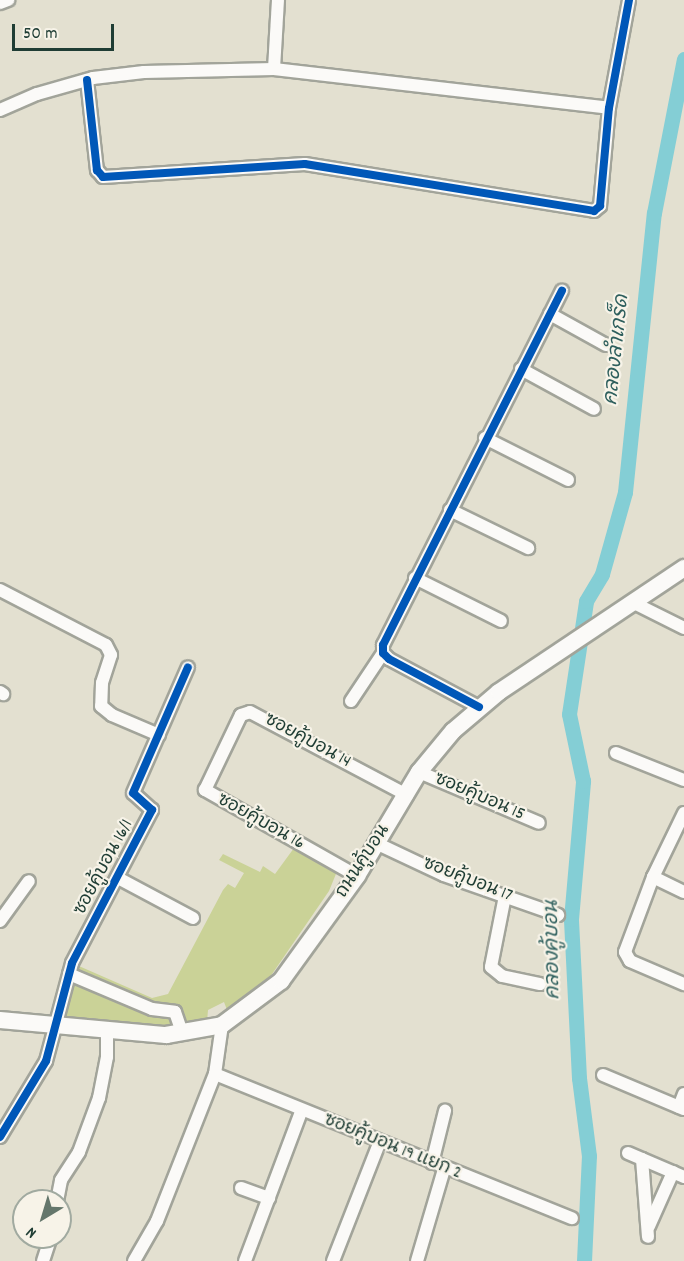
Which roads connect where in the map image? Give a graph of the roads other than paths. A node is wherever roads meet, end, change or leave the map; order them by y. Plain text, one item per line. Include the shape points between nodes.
1 (8, 0) edge
2 (278, 0) edge
3 (629, 0) edge
4 (0, 3) edge
5 (274, 69) junction
6 (87, 80) junction
7 (609, 108) junction
8 (0, 110) edge
9 (562, 291) dead end
10 (550, 314) junction
11 (606, 345) dead end
12 (521, 369) junction
13 (594, 410) dead end
14 (485, 438) junction
15 (568, 480) dead end
16 (450, 510) junction
17 (528, 548) dead end
18 (684, 568) edge
19 (415, 578) junction
20 (0, 590) edge
21 (632, 602) junction
22 (501, 621) dead end
23 (684, 628) edge
24 (382, 653) junction
25 (188, 667) dead end
26 (351, 701) dead end
27 (479, 706) junction
28 (159, 735) junction
29 (223, 748) joint
30 (616, 753) dead end
31 (419, 772) junction
32 (684, 780) edge
33 (407, 795) junction
34 (684, 813) edge
35 (539, 823) dead end
36 (378, 844) junction
37 (357, 876) junction
38 (118, 878) junction
39 (653, 878) junction
40 (29, 880) dead end
41 (684, 892) edge
42 (505, 896) junction
43 (558, 915) dead end
44 (193, 918) dead end
45 (0, 921) edge
46 (69, 974) junction
47 (540, 984) dead end
48 (684, 984) edge
49 (0, 1020) edge
50 (222, 1025) junction
51 (56, 1027) junction
52 (107, 1031) junction
53 (182, 1032) junction
54 (215, 1074) junction
55 (603, 1075) dead end
56 (684, 1094) edge
57 (681, 1108) edge
58 (445, 1111) dead end
59 (301, 1112) junction
60 (0, 1137) edge
61 (380, 1142) junction
62 (628, 1153) dead end
63 (642, 1159) junction
64 (432, 1163) junction
65 (444, 1168) junction
66 (679, 1174) edge
67 (241, 1188) dead end
68 (59, 1189) edge
69 (269, 1198) junction
70 (572, 1218) dead end
71 (419, 1260) edge
72 (134, 1261) edge
73 (245, 1261) edge
74 (333, 1261) edge

1 - 4 street
2 - 5 street
3 - 7 street
5 - 6 street via 144,72
5 - 7 street
6 - 7 street via 97,170 104,177 305,164 594,211 600,206
6 - 8 street via 37,94
9 - 10 street
10 - 11 street
10 - 12 street
12 - 13 street
12 - 14 street
14 - 15 street
14 - 16 street
16 - 17 street
16 - 19 street
18 - 21 main road, ถนนคู้บอน
19 - 22 street
19 - 24 street
20 - 28 street via 105,645 111,655 102,683 101,706 112,715
21 - 23 street
21 - 27 main road, ถนนคู้บอน
24 - 26 street
24 - 27 street
25 - 28 street, ซอยคู้บอน 16/1
27 - 31 main road, ถนนคู้บอน
28 - 38 street, ซอยคู้บอน 16/1 via 133,794 152,810
29 - 33 street, ซอยคู้บอน 14 via 241,715 250,712
29 - 37 street, ซอยคู้บอน 16 via 205,783 210,794
30 - 32 street
31 - 33 main road, ถนนคู้บอน
31 - 35 street, ซอยคู้บอน 15
33 - 36 main road, ถนนคู้บอน
34 - 39 street
36 - 37 main road, ถนนคู้บอน
36 - 42 street, ซอยคู้บอน 17 via 444,875
37 - 50 main road, ถนนคู้บอน via 280,981
38 - 44 street
38 - 46 street, ซอยคู้บอน 16/1
39 - 41 street
39 - 48 street via 626,957
40 - 45 street
42 - 43 street, ซอยคู้บอน 17
42 - 47 street via 490,964 502,976
46 - 51 street, ซอยคู้บอน 16/1
46 - 53 street via 152,1009 176,1012
49 - 51 main road, ถนนคู้บอน
50 - 53 main road, ถนนคู้บอน
50 - 54 street
51 - 52 main road, ถนนคู้บอน
51 - 60 street, ซอยคู้บอน 16/1 via 46,1061
52 - 53 main road, ถนนคู้บอน via 166,1035
52 - 68 street via 107,1057 99,1098 79,1152
54 - 59 street, ซอยคู้บอน 19 แยก 2
54 - 72 street via 157,1221
55 - 57 street
56 - 57 street
58 - 64 street
59 - 61 street, ซอยคู้บอน 19 แยก 2
59 - 69 street
61 - 64 street, ซอยคู้บอน 19 แยก 2
61 - 74 street
62 - 63 street
63 - 66 street
63 - 66 street via 648,1233
64 - 65 street, ซอยคู้บอน 19 แยก 2
65 - 70 street, ซอยคู้บอน 19 แยก 2
65 - 71 street
67 - 69 street
69 - 73 street

